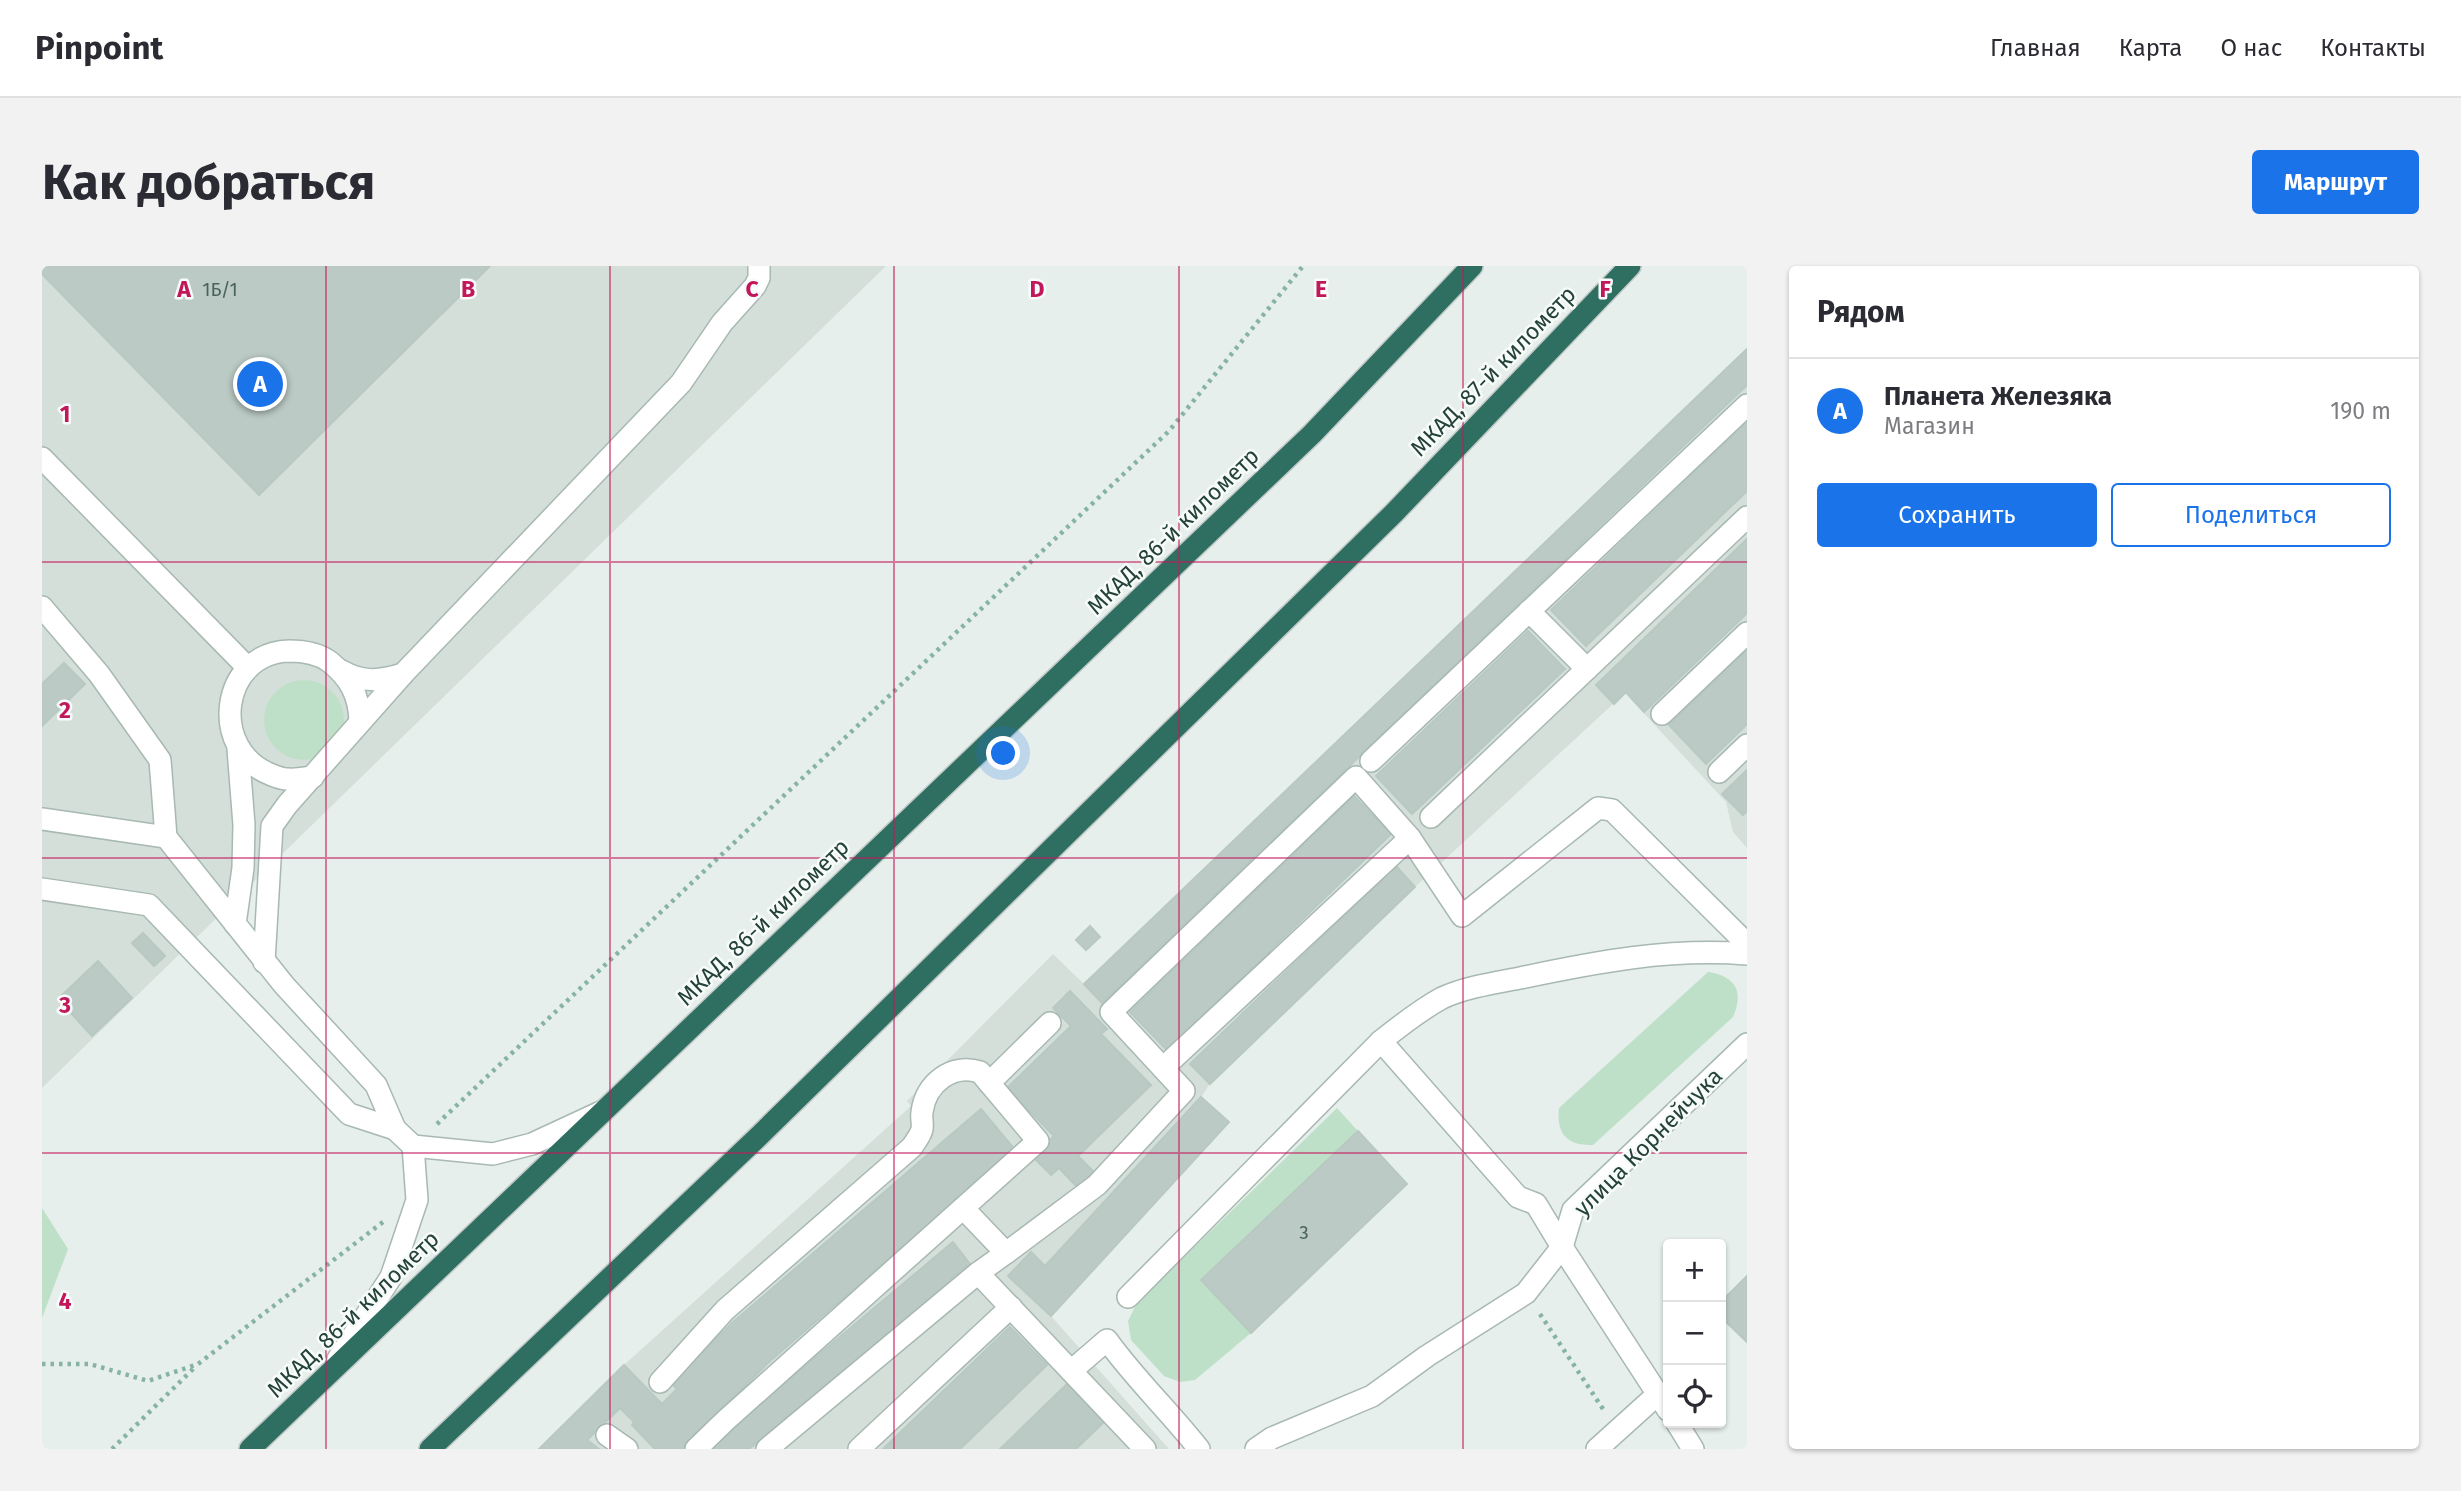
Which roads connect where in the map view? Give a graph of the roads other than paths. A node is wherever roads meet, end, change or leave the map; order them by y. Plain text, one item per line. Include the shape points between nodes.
1 (759, 266) edge
2 (1472, 266) edge
3 (1630, 266) edge
4 (1747, 405) edge
5 (42, 458) edge
6 (1747, 517) edge
7 (42, 607) edge
8 (1529, 611) junction
9 (49, 632) edge
10 (1747, 633) edge
11 (248, 668) junction
12 (1587, 669) junction
13 (342, 671) junction
14 (403, 674) junction
15 (1662, 714) dead end
16 (360, 721) junction
17 (1747, 745) edge
18 (238, 749) junction
19 (1371, 761) dead end
20 (1719, 772) dead end
21 (313, 777) junction
22 (1431, 817) dead end
23 (42, 819) edge
24 (166, 837) junction
25 (1410, 838) junction
26 (42, 888) edge
27 (235, 924) junction
28 (1747, 944) edge
29 (1747, 954) edge
30 (264, 962) junction
31 (1050, 1023) dead end
32 (1381, 1041) junction
33 (1747, 1044) edge
34 (1163, 1068) junction
35 (989, 1083) junction
36 (603, 1112) junction
37 (395, 1129) junction
38 (413, 1146) junction
39 (963, 1209) junction
40 (1562, 1247) junction
41 (1006, 1253) junction
42 (978, 1273) junction
43 (1128, 1297) dead end
44 (1011, 1307) junction
45 (1071, 1371) junction
46 (329, 1373) junction
47 (660, 1382) dead end
48 (1663, 1402) edge
49 (1679, 1428) edge
50 (607, 1435) dead end
51 (1269, 1445) edge
52 (250, 1449) edge
53 (430, 1449) edge
54 (627, 1449) edge
55 (696, 1449) edge
56 (766, 1449) edge
57 (859, 1449) edge
58 (1145, 1449) edge
59 (1199, 1449) edge
60 (1597, 1449) edge
61 (1693, 1449) edge

1 - 14 street via 755,286 722,323 681,383
2 - 36 highway, МКАД, 86-й километр via 1312,434
3 - 53 highway, МКАД, 87-й километр via 1394,513 759,1136
4 - 8 street
5 - 11 street
6 - 12 street
7 - 9 street
8 - 12 street
8 - 19 street
9 - 24 street via 99,674 160,760
10 - 15 street
11 - 13 street via 280,651 303,651
11 - 18 street via 233,692 229,721
12 - 22 street
13 - 14 street via 368,680
13 - 16 street via 356,694
14 - 16 street
16 - 21 street
17 - 20 street
18 - 21 street via 258,770 285,779
18 - 27 street via 244,825
21 - 30 street via 272,826
23 - 24 street
24 - 27 street
25 - 28 street via 1462,916 1598,808 1612,810
25 - 34 street
25 - 34 street via 1356,777 1111,1012
26 - 37 street via 149,905 348,1114
27 - 30 street
29 - 32 street via 1659,953 1475,987 1444,997
30 - 37 street via 376,1085
31 - 35 street
32 - 40 street via 1518,1197 1536,1204
32 - 43 street
33 - 40 street, улица Корнейчука via 1573,1210
34 - 41 street via 1184,1091 1097,1185
35 - 39 street via 1038,1142
35 - 47 street via 980,1072 968,1068 948,1072 930,1088 922,1111 922,1131 912,1147 725,1310
36 - 38 street via 532,1144 493,1154
36 - 46 highway, МКАД, 86-й километр
37 - 38 street
38 - 46 street via 416,1200 391,1277
39 - 41 street
39 - 55 street
40 - 48 street
40 - 51 street via 1526,1293 1372,1396
41 - 42 street
42 - 44 street
42 - 56 street
44 - 45 street
44 - 57 street
45 - 58 street
45 - 59 street via 1107,1340
46 - 52 highway, МКАД, 86-й километр
48 - 60 street via 1617,1430
49 - 61 street
50 - 54 street

